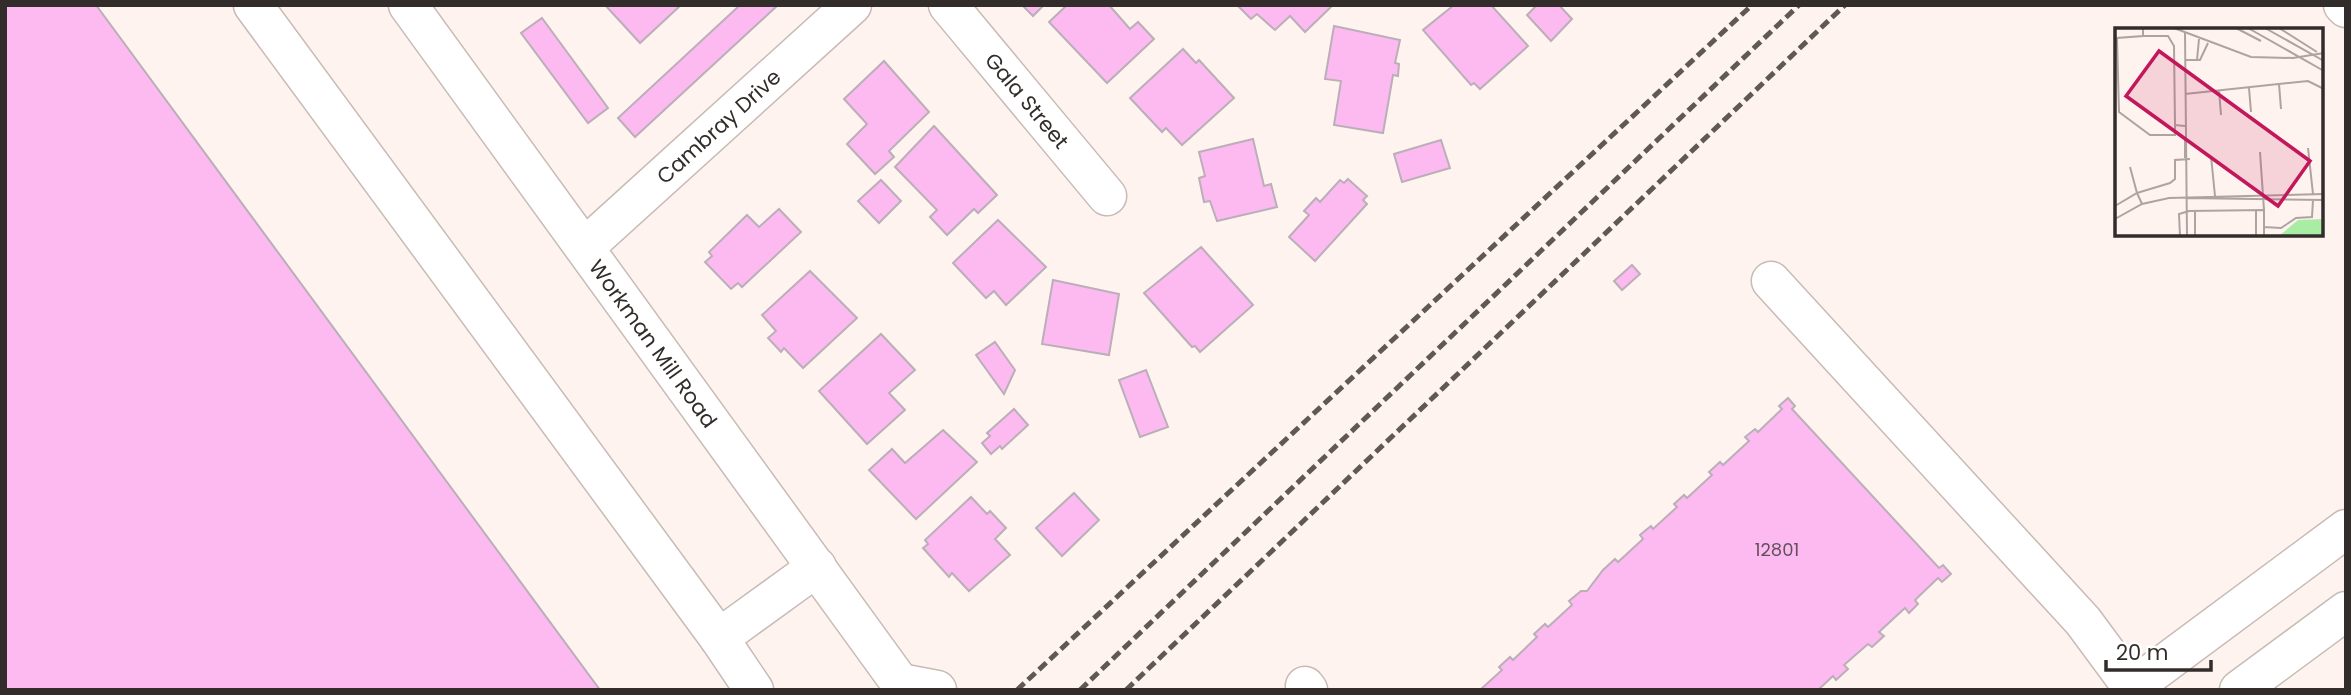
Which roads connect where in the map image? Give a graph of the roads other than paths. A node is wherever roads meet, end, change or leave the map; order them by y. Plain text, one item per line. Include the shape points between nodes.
1 (253, 5) edge
2 (408, 5) edge
3 (852, 5) edge
4 (948, 5) edge
5 (1107, 196) dead end
6 (585, 247) junction
7 (1771, 281) dead end
8 (2346, 529) edge
9 (817, 567) junction
10 (2346, 611) edge
11 (719, 638) junction
12 (901, 686) edge
13 (2132, 689) edge
14 (754, 690) edge
15 (937, 690) edge
16 (2239, 690) edge

1 - 11 street
2 - 6 street, Workman Mill Road
3 - 6 street, Cambray Drive
4 - 5 street, Gala Street
6 - 9 street, Workman Mill Road
7 - 13 street via 2082,621
8 - 13 street
9 - 11 street
9 - 12 street, Workman Mill Road
10 - 16 street
11 - 14 street
12 - 15 street, Workman Mill Road

